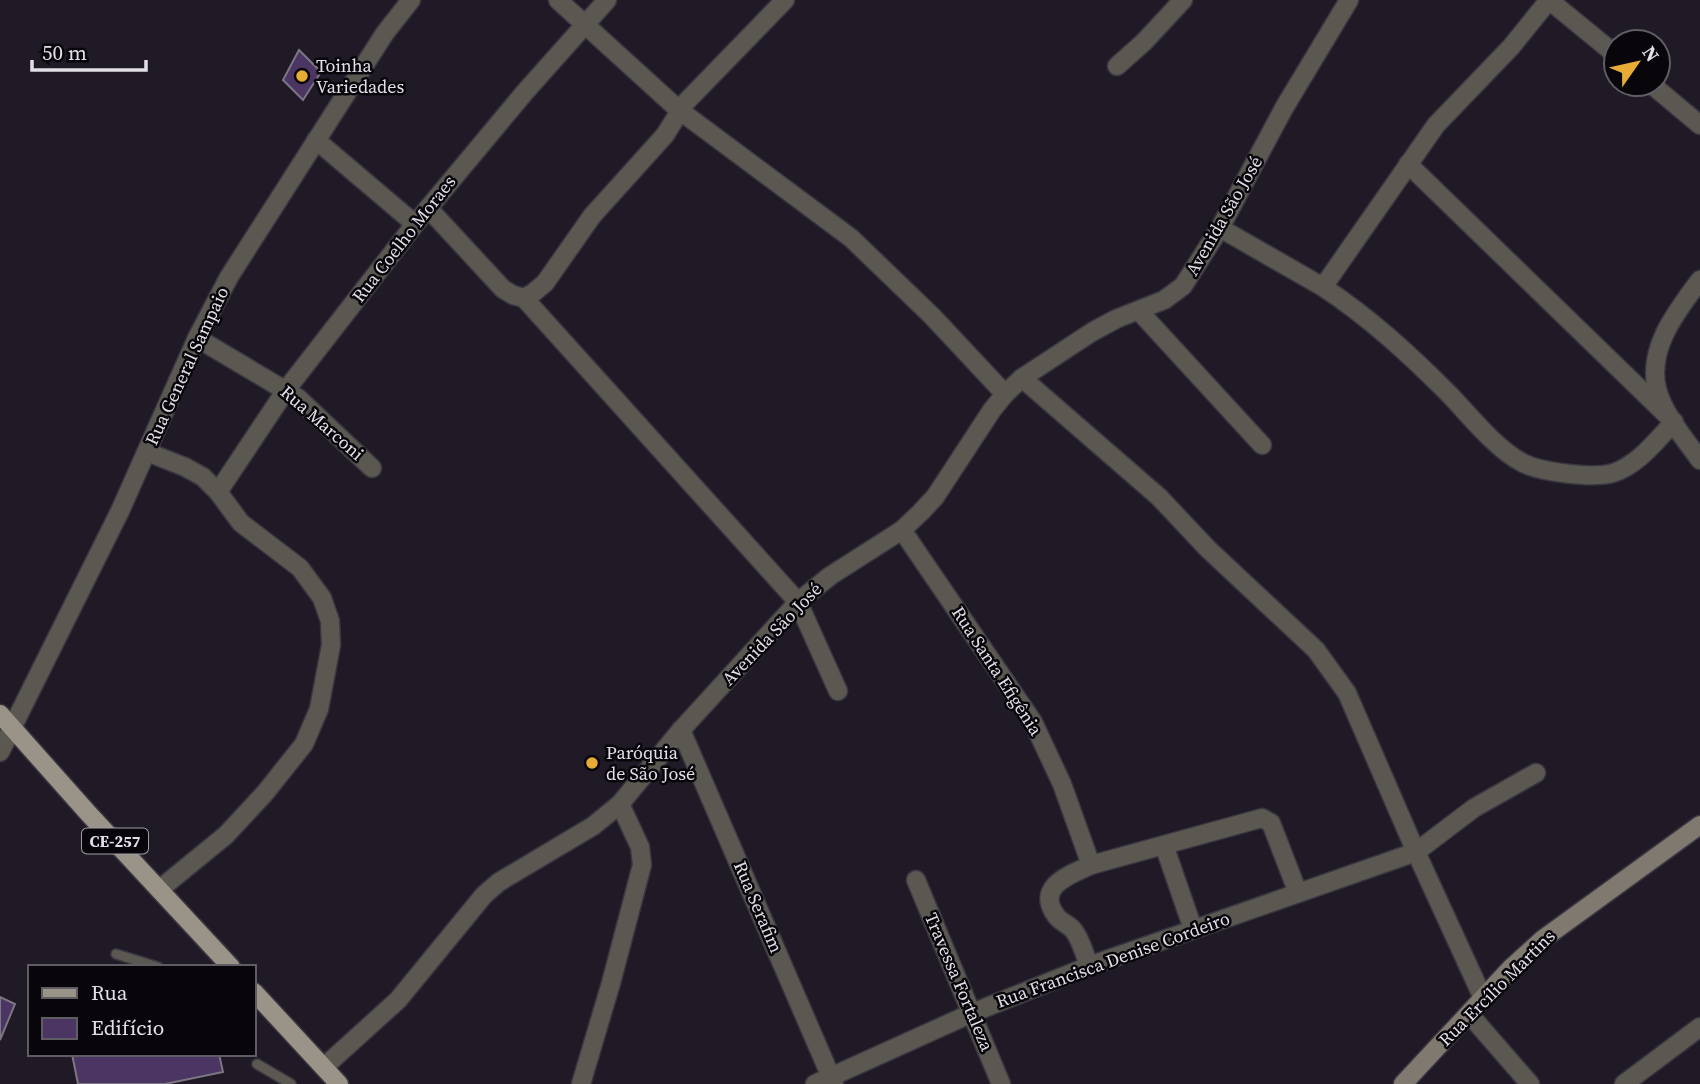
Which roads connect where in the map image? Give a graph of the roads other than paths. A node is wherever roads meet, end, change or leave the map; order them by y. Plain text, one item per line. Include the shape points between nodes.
1 (411, 0) edge
2 (558, 0) edge
3 (607, 0) edge
4 (785, 0) edge
5 (1183, 0) edge
6 (1349, 0) edge
7 (1549, 0) edge
8 (585, 23) junction
9 (1602, 44) edge
10 (1117, 66) dead end
11 (1668, 98) edge
12 (680, 110) junction
13 (1700, 125) edge
14 (316, 140) junction
15 (1408, 163) junction
16 (428, 208) junction
17 (415, 224) junction
18 (1220, 228) junction
19 (1700, 280) edge
20 (1323, 287) junction
21 (524, 298) junction
22 (1139, 310) junction
23 (197, 338) junction
24 (1022, 378) junction
25 (286, 390) junction
26 (1005, 394) junction
27 (1674, 422) junction
28 (1262, 445) dead end
29 (147, 452) junction
30 (1700, 460) edge
31 (372, 468) dead end
32 (218, 492) junction
33 (902, 530) junction
34 (798, 602) junction
35 (838, 691) dead end
36 (6, 720) edge
37 (681, 730) junction
38 (0, 752) edge
39 (1536, 773) dead end
40 (620, 804) junction
41 (1700, 825) edge
42 (1164, 845) junction
43 (1416, 852) junction
44 (1091, 865) junction
45 (916, 880) dead end
46 (160, 889) junction
47 (1297, 893) junction
48 (1193, 929) junction
49 (116, 954) dead end
50 (152, 965) edge
51 (230, 965) edge
52 (1089, 966) junction
53 (256, 994) edge
54 (1483, 998) junction
55 (972, 1013) junction
56 (1470, 1015) junction
57 (1700, 1027) edge
58 (257, 1064) dead end
59 (324, 1067) junction
60 (827, 1082) edge
61 (291, 1084) edge
62 (339, 1084) edge
63 (582, 1084) edge
64 (1001, 1084) edge
65 (1403, 1084) edge
66 (1530, 1084) edge
67 (1624, 1084) edge

1 - 14 street, Rua General Sampaio
2 - 8 street
3 - 8 street, Rua Coelho Moraes
4 - 12 street
5 - 10 street
6 - 18 street, Avenida São José
7 - 9 street
7 - 15 street via 1511,47 1456,102
8 - 12 street
8 - 16 street, Rua Coelho Moraes
11 - 13 street
12 - 21 street via 666,135 592,216 545,283
12 - 26 street via 851,238
14 - 17 street
14 - 23 street, Rua General Sampaio via 229,277
15 - 20 street
15 - 27 street
16 - 17 street, Rua Coelho Moraes
16 - 21 street via 503,289
17 - 25 street, Rua Coelho Moraes
18 - 20 street
18 - 22 street, Avenida São José via 1183,286
19 - 27 street via 1671,322 1655,372 1658,391
20 - 27 street via 1393,339 1510,454 1536,468 1590,475 1613,472 1628,466
21 - 34 street
22 - 24 street, Avenida São José via 1092,332
22 - 28 street
23 - 25 street, Rua Marconi
23 - 29 street, Rua General Sampaio
24 - 26 street, Avenida São José
24 - 43 street via 1150,488 1333,671 1347,693
25 - 31 street, Rua Marconi
25 - 32 street, Rua Coelho Moraes
26 - 33 street, Avenida São José via 935,497
27 - 30 street
29 - 32 street via 203,477
29 - 36 street, Rua General Sampaio via 72,611
32 - 46 street via 241,523 286,556 311,582 330,621 331,645 318,709 304,744 226,835
33 - 34 street, Avenida São José
33 - 44 street, Rua Santa Efigênia via 1033,722 1054,764
34 - 35 street
34 - 37 street, Avenida São José
36 - 38 street, Rua General Sampaio
36 - 46 main road, CE-257
37 - 40 street, Avenida São José
37 - 60 street, Rua Serafim
39 - 43 street, Rua Francisca Denise Cordeiro via 1474,808
40 - 59 street, Avenida São José via 484,895 398,1000
40 - 63 street via 640,847 642,865
41 - 54 street, Rua Ercílio Martins via 1569,918
42 - 44 street
42 - 47 street via 1267,819
42 - 48 street
43 - 47 street, Rua Francisca Denise Cordeiro
43 - 54 street
44 - 52 street via 1056,884 1049,895 1055,914 1077,935
45 - 55 street, Travessa Fortaleza
46 - 51 main road, CE-257
47 - 48 street, Rua Francisca Denise Cordeiro
48 - 52 street, Rua Francisca Denise Cordeiro
49 - 50 lane
52 - 55 street, Rua Francisca Denise Cordeiro
53 - 59 main road
54 - 56 street, Rua Ercílio Martins
55 - 60 street, Rua Francisca Denise Cordeiro
55 - 64 street, Travessa Fortaleza
56 - 65 street, Rua Ercílio Martins
56 - 66 street
57 - 67 street
58 - 61 lane
59 - 62 main road

